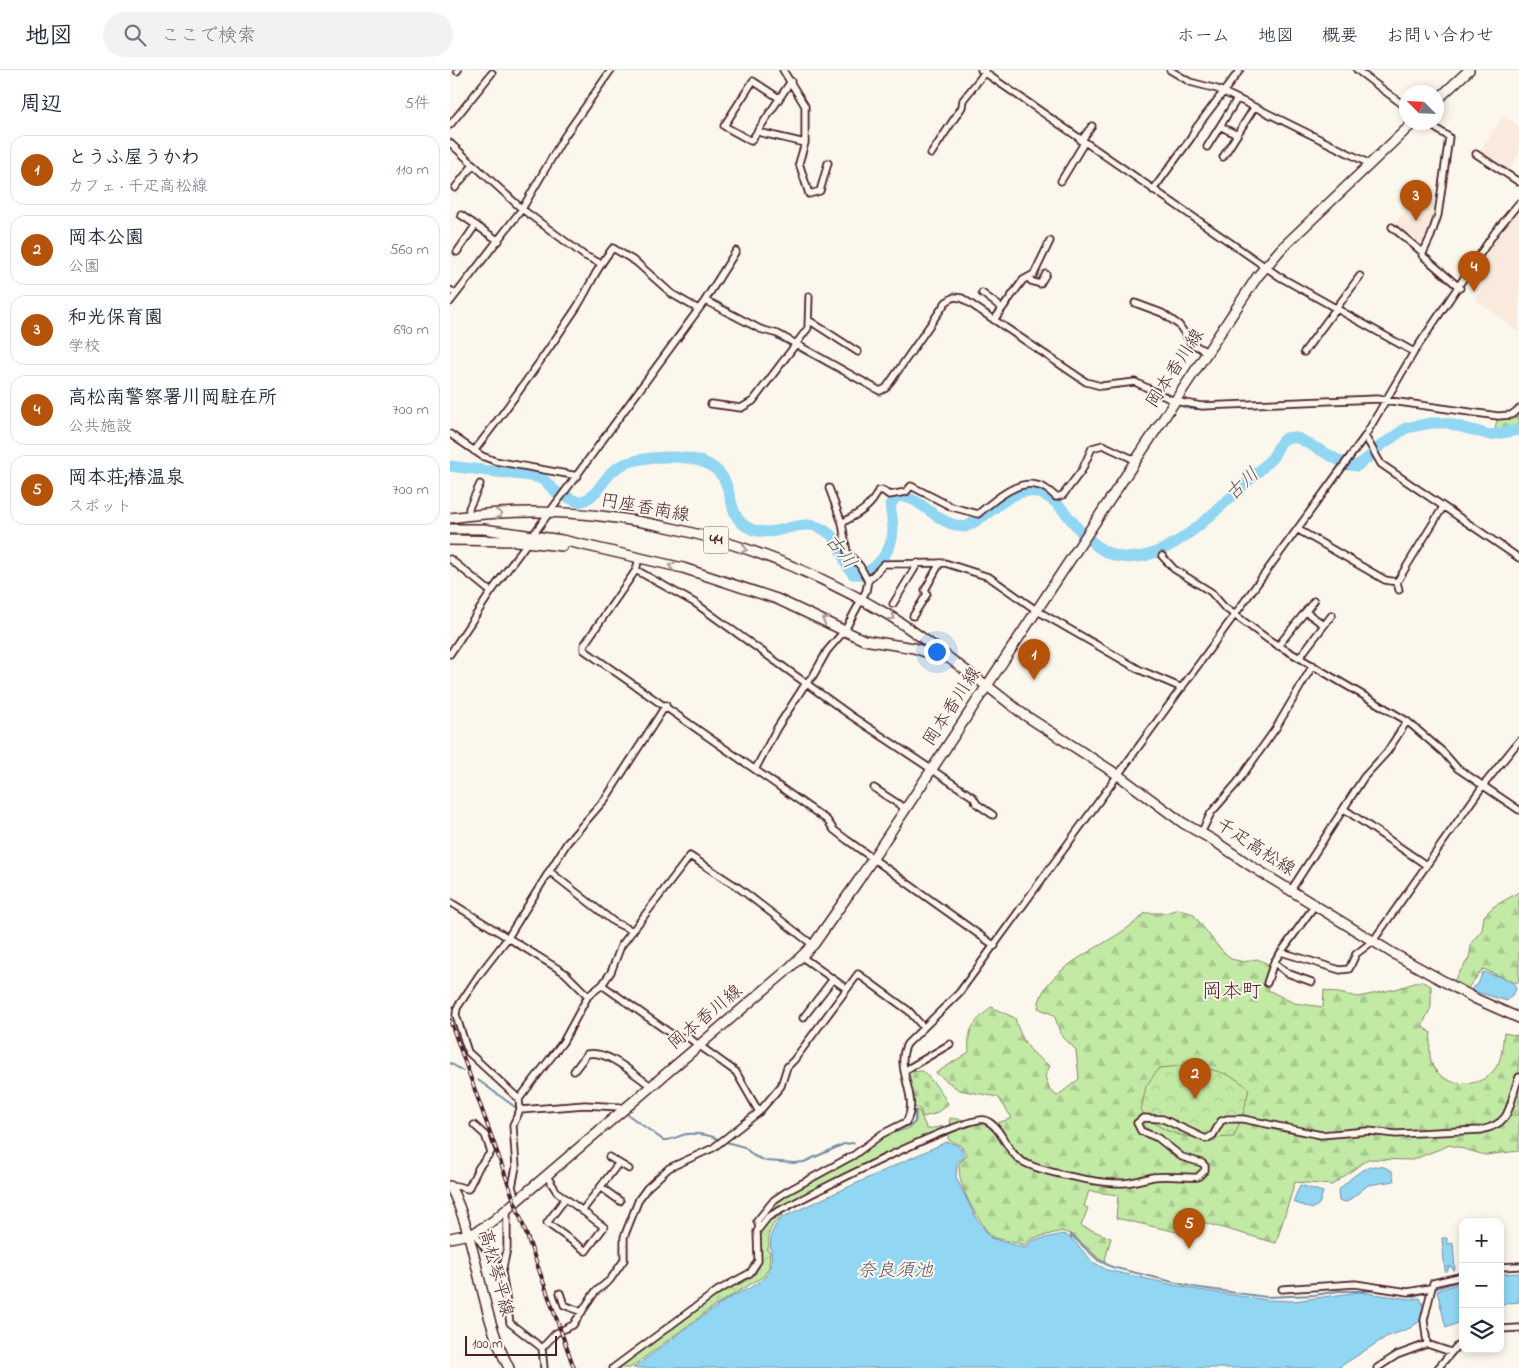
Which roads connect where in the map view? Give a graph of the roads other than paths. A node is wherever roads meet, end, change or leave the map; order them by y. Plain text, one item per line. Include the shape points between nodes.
1 (611, 70) edge
2 (783, 70) edge
3 (1170, 70) edge
4 (1240, 70) edge
5 (1357, 70) edge
6 (1469, 70) edge
7 (984, 71) edge
8 (492, 73) dead end
9 (791, 81) junction
10 (1223, 92) junction
11 (1444, 93) edge
12 (779, 98) junction
13 (1237, 99) junction
14 (1399, 102) edge
15 (1254, 108) junction
16 (450, 125) edge
17 (1092, 126) dead end
18 (1220, 126) junction
19 (1406, 130) edge
20 (1438, 130) edge
21 (758, 132) junction
22 (1237, 135) junction
23 (1083, 142) junction
24 (450, 143) edge
25 (805, 143) junction
26 (1207, 147) dead end
27 (931, 154) dead end
28 (1476, 154) dead end
29 (1223, 157) dead end
30 (828, 163) dead end
31 (473, 164) junction
32 (1370, 164) junction
33 (1062, 181) dead end
34 (1519, 182) edge
35 (455, 188) dead end
36 (1153, 190) junction
37 (1519, 203) edge
38 (522, 209) junction
39 (461, 215) dead end
40 (475, 226) junction
41 (1392, 227) dead end
42 (499, 241) junction
43 (1050, 241) dead end
44 (736, 251) dead end
45 (456, 252) dead end
46 (1422, 252) junction
47 (600, 262) junction
48 (1265, 267) junction
49 (1046, 274) dead end
50 (1360, 276) dead end
51 (1029, 277) junction
52 (1460, 288) junction
53 (450, 290) edge
54 (982, 293) dead end
55 (456, 294) junction
56 (809, 296) dead end
57 (450, 302) edge
58 (704, 302) junction
59 (1134, 303) dead end
60 (1002, 308) junction
61 (1336, 308) junction
62 (698, 310) junction
63 (994, 320) junction
64 (810, 321) junction
65 (796, 344) junction
66 (858, 352) dead end
67 (1207, 352) junction
68 (1304, 352) dead end
69 (1414, 352) junction
70 (1387, 399) junction
71 (1174, 401) junction
72 (711, 404) dead end
73 (1519, 409) edge
74 (450, 434) edge
75 (1364, 436) junction
76 (474, 451) junction
77 (1135, 460) junction
78 (578, 476) junction
79 (480, 484) dead end
80 (829, 488) dead end
81 (1443, 507) junction
82 (552, 511) junction
83 (469, 516) junction
84 (452, 517) edge
85 (842, 522) junction
86 (450, 529) edge
87 (1297, 529) junction
88 (450, 540) edge
89 (531, 540) junction
90 (1162, 556) dead end
91 (639, 558) junction
92 (1519, 558) edge
93 (450, 560) edge
94 (918, 563) junction
95 (940, 563) junction
96 (636, 570) junction
97 (867, 579) junction
98 (1397, 582) junction
99 (1399, 590) dead end
100 (492, 592) junction
101 (861, 600) junction
102 (1314, 601) dead end
103 (893, 604) dead end
104 (1036, 610) junction
105 (1306, 612) junction
106 (1332, 614) dead end
107 (1235, 615) junction
108 (913, 616) dead end
109 (1324, 625) junction
110 (845, 630) junction
111 (1278, 646) junction
112 (450, 654) edge
113 (1299, 658) junction
114 (953, 662) junction
115 (1313, 665) junction
116 (806, 683) junction
117 (986, 685) junction
118 (1182, 688) junction
119 (666, 705) junction
120 (1407, 721) junction
121 (1519, 741) edge
122 (756, 768) junction
123 (932, 770) junction
124 (1118, 775) junction
125 (1482, 787) junction
126 (874, 788) dead end
127 (906, 809) junction
128 (1344, 809) junction
129 (1519, 810) edge
130 (993, 815) dead end
131 (1201, 833) junction
132 (874, 858) junction
133 (1426, 865) junction
134 (549, 871) junction
135 (1291, 890) junction
136 (450, 902) edge
137 (1314, 905) junction
138 (633, 931) junction
139 (507, 939) junction
140 (1373, 941) junction
141 (813, 945) junction
142 (995, 946) junction
143 (1281, 952) junction
144 (802, 957) junction
145 (1274, 962) junction
146 (833, 979) junction
147 (1312, 982) dead end
148 (1267, 983) dead end
149 (602, 985) junction
150 (847, 989) junction
151 (588, 996) junction
152 (803, 1018) dead end
153 (1519, 1018) edge
154 (923, 1027) junction
155 (950, 1044) dead end
156 (698, 1046) junction
157 (574, 1071) dead end
158 (904, 1071) junction
159 (1519, 1077) edge
160 (651, 1086) junction
161 (519, 1099) junction
162 (623, 1109) junction
163 (520, 1110) junction
164 (759, 1112) junction
165 (474, 1125) dead end
166 (609, 1157) dead end
167 (618, 1164) junction
168 (629, 1169) dead end
169 (546, 1175) junction
170 (451, 1187) edge
171 (602, 1188) junction
172 (564, 1199) junction
173 (517, 1200) junction
174 (620, 1201) dead end
175 (507, 1209) junction
176 (582, 1211) junction
177 (759, 1227) junction
178 (471, 1234) junction
179 (450, 1238) edge
180 (1519, 1266) edge
181 (1504, 1267) edge
182 (502, 1272) junction
183 (1459, 1277) edge
184 (1430, 1288) junction
185 (1282, 1289) dead end
186 (560, 1293) dead end
187 (582, 1312) junction
188 (1519, 1328) edge
189 (1504, 1329) edge
190 (1427, 1344) junction
191 (1459, 1347) edge
192 (542, 1348) junction
193 (1451, 1352) junction
194 (1379, 1367) edge
195 (509, 1368) edge
196 (544, 1368) edge
197 (613, 1368) edge
198 (1438, 1368) edge

1 - 38 street via 564,137
2 - 9 street
3 - 10 street via 1190,82
4 - 10 street
5 - 14 street
6 - 11 main road
7 - 23 street
7 - 27 street
8 - 16 street
9 - 12 street
9 - 25 street via 805,106
10 - 13 street
10 - 36 street
12 - 21 street
12 - 21 street via 753,81 724,126 750,141
13 - 15 street
13 - 18 street
15 - 22 street
15 - 32 street
17 - 23 street
18 - 22 street
18 - 26 street
19 - 32 main road, 岡本香川線
20 - 46 street via 1449,137 1438,215
21 - 25 street
22 - 29 street
23 - 33 street
23 - 36 street
24 - 31 street
25 - 30 street via 799,163 809,194 820,191
28 - 34 street
31 - 35 street
31 - 38 street
32 - 48 main road, 岡本香川線
36 - 48 street
37 - 52 street
38 - 42 street
38 - 47 street via 585,256
39 - 40 street
40 - 42 street
40 - 45 street
41 - 46 street
42 - 55 street
43 - 51 street via 1037,270
44 - 58 street
46 - 52 street
47 - 62 street via 613,248
47 - 76 street via 580,303
48 - 61 street
48 - 67 main road, 岡本香川線
49 - 51 street via 1040,284
50 - 61 street
51 - 60 street via 1023,280
52 - 69 street
53 - 55 street
54 - 60 street
55 - 57 street
56 - 64 street
58 - 62 street
58 - 65 street
59 - 67 street via 1162,313 1179,325 1191,343
60 - 63 street
61 - 68 street
61 - 69 street
62 - 78 street
63 - 65 street via 962,298 951,298 880,392
63 - 71 street via 1086,382 1101,386 1135,382
64 - 65 street
64 - 66 street
65 - 72 street via 748,406
67 - 71 main road, 岡本香川線
69 - 70 street
70 - 71 street via 1202,406
70 - 73 street via 1498,416 1510,415
70 - 75 street
71 - 77 main road, 岡本香川線
74 - 76 street
75 - 81 street via 1382,464
75 - 87 street
76 - 78 street via 494,461
77 - 85 street via 1097,445 1089,451 1082,470 1063,495 1056,497 1036,484 1022,485 978,514 952,507 911,486 901,494 889,495 882,490 864,510
77 - 104 main road, 岡本香川線
78 - 82 street
79 - 83 street
80 - 85 street
81 - 92 street
81 - 98 street
83 -> 82 main road, 円座香南線 / 44
82 - 89 street
82 -> 101 main road, 円座香南線 / 44 via 650,524 697,535 788,564
83 - 84 main road, 円座香南線 / 44
85 - 97 street via 847,552
86 - 89 main road, 44 via 483,529
87 - 98 street via 1385,580
87 - 107 street
88 - 89 main road, 44
89 - 91 main road, 円座香南線 / 44
89 - 100 street
90 - 107 street via 1174,569 1211,592
91 - 96 street
110 -> 91 main road, 円座香南線 / 44 via 730,582
93 - 100 street
94 - 95 street
94 - 97 street via 884,564
94 - 103 street
95 - 104 street via 989,577
95 - 108 street
96 - 116 street via 695,603
96 - 119 street via 584,650
97 - 101 street
98 - 99 street
100 - 112 street
101 - 110 street
101 -> 114 main road, 円座香南線 / 44 via 915,632
102 - 105 street
104 - 117 main road, 岡本香川線
104 - 118 street via 1140,670
105 - 109 street
105 - 111 street
106 - 109 street
107 - 111 street
107 - 118 street
109 - 113 street
110 - 114 main road, 円座香南線 / 44 via 864,640 914,648
110 - 116 street
111 - 113 street
113 - 115 street
114 - 117 main road, 円座香南線 / 44
115 - 120 street
115 - 131 street via 1276,728 1211,813
116 - 122 street
116 - 123 street
117 - 123 main road, 岡本香川線
117 - 124 main road, 千疋高松線 via 1023,714
118 - 124 street
119 - 122 street
119 - 134 street via 606,798
120 - 125 street
120 - 128 street
121 - 125 street
122 - 132 street
123 - 127 main road, 岡本香川線
123 - 130 street via 973,797 977,804
124 - 131 main road, 千疋高松線
124 - 142 street
125 - 129 street
125 - 133 street
126 - 127 street
127 - 132 main road, 岡本香川線
128 - 133 street
128 - 135 street
131 - 135 main road, 千疋高松線
132 - 141 main road, 岡本香川線
132 - 142 street
133 - 140 street
134 - 138 street via 614,922
134 - 139 street
135 - 137 main road, 千疋高松線
136 - 139 street
137 - 140 main road, 千疋高松線
137 - 143 street
138 - 141 street via 690,856 739,888
138 - 149 street via 620,946 611,972
139 - 151 street via 564,973
139 - 161 street via 478,975 456,1015 468,1052
140 - 143 street via 1356,954 1349,969 1340,970
140 - 153 main road, 千疋高松線 via 1476,999
141 - 144 main road, 岡本香川線
142 - 154 street via 959,993
143 - 145 street
144 - 146 street
144 - 156 main road, 岡本香川線
145 - 147 street via 1287,973
145 - 148 street
146 - 150 street
146 - 152 street
149 - 151 street
149 - 156 street via 675,1037 689,1038
150 - 154 street via 858,974 909,1011
150 - 164 street via 787,1067 781,1086
151 - 161 street via 563,1042
154 - 158 street via 904,1049
155 - 158 street
156 - 160 main road, 岡本香川線
156 - 164 street via 736,1072
157 - 160 street via 587,1054 595,1053
158 - 177 street via 911,1106 906,1122 774,1200 757,1221
159 - 177 street via 1503,1121 1481,1130 1422,1134 1368,1131 1321,1136 1227,1119 1221,1121 1206,1140 1163,1119 1143,1118 1137,1123 1141,1131 1158,1138 1182,1157 1202,1162 1205,1170 1198,1177 1154,1177 1123,1183 1074,1177 1031,1166 1011,1152 992,1125 984,1120 974,1120 785,1207
160 - 162 main road, 岡本香川線
161 - 163 street
162 - 163 street via 585,1105
162 - 169 main road, 岡本香川線
163 - 173 street via 513,1125 516,1167 512,1187
164 - 187 street via 714,1148 669,1168 647,1188 639,1199 624,1237 624,1260
165 - 170 street via 485,1135 491,1152 468,1189
166 - 167 street
167 - 168 street
167 - 171 street
169 - 172 street
169 - 173 main road, 岡本香川線
170 - 178 main road, 高松琴平線
171 - 174 street
171 - 176 street
172 - 176 street
172 - 176 street via 547,1223 586,1251 604,1227
173 - 175 main road, 岡本香川線
175 - 178 main road, 岡本香川線
175 - 182 street via 507,1249
177 - 197 street via 758,1260 750,1274 717,1291
178 - 179 main road, 岡本香川線
178 - 182 street
178 - 195 main road, 高松琴平線 via 495,1334
180 - 181 street
182 - 192 street via 510,1323
183 - 184 street via 1432,1283
184 - 185 street via 1408,1292 1355,1284
184 - 190 street via 1424,1326
186 - 187 street via 564,1305
187 - 192 street via 573,1325 556,1333
188 - 189 street
190 - 193 street
190 - 194 street via 1397,1355
191 - 193 street
192 - 196 street
193 - 198 street

